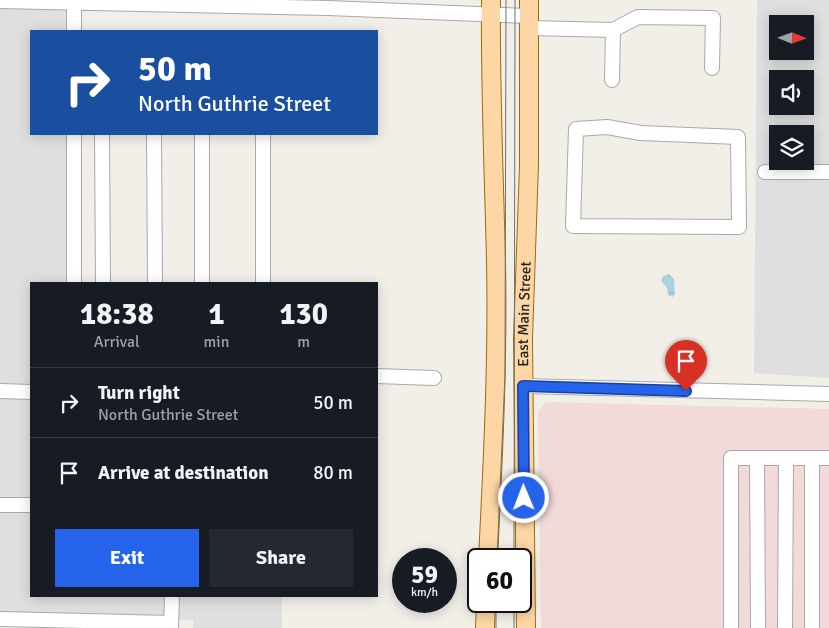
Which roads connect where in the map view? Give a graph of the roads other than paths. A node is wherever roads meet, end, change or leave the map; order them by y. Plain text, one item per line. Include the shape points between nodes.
1 (0, 1) edge
2 (74, 1) edge
3 (96, 2) edge
4 (171, 2) edge
5 (254, 4) edge
6 (491, 7) edge
7 (529, 14) edge
8 (74, 30) edge
9 (613, 30) junction
10 (712, 68) dead end
11 (612, 80) dead end
12 (576, 129) joint
13 (74, 135) edge
14 (102, 135) edge
15 (154, 135) edge
16 (202, 135) edge
17 (263, 135) edge
18 (765, 172) dead end
19 (829, 172) edge
20 (74, 282) edge
21 (103, 282) edge
22 (154, 282) edge
23 (202, 282) edge
24 (263, 282) edge
25 (378, 376) edge
26 (434, 378) dead end
27 (523, 386) junction
28 (0, 392) edge
29 (30, 392) edge
30 (829, 394) edge
31 (757, 458) junction
32 (786, 458) junction
33 (812, 458) junction
34 (829, 458) edge
35 (0, 505) edge
36 (30, 505) edge
37 (488, 548) edge
38 (172, 597) edge
39 (486, 613) edge
40 (0, 619) edge
41 (171, 625) edge
42 (485, 628) edge
43 (526, 628) edge
44 (731, 628) edge
45 (758, 628) edge
46 (785, 628) edge
47 (812, 628) edge

1 - 2 street
2 - 3 street
2 - 8 street
3 - 4 street
4 - 5 street
5 - 6 street via 319,8
6 - 7 street
6 - 37 main road, East Main Street via 496,377
7 - 9 street
7 - 27 main road, East Main Street
9 - 10 street via 638,17 714,18
9 - 11 street
12 - 12 street via 607,127 738,137 739,227 574,226
13 - 20 street
14 - 21 street
15 - 22 street
16 - 23 street
17 - 24 street
18 - 19 street
25 - 26 street
27 - 30 street
27 - 43 main road, East Main Street
28 - 29 street
31 - 32 street
31 - 44 street via 731,458
31 - 45 street
32 - 33 street
32 - 46 street
33 - 34 street
33 - 47 street
35 - 36 street
38 - 41 street
39 - 42 main road
40 - 41 street

